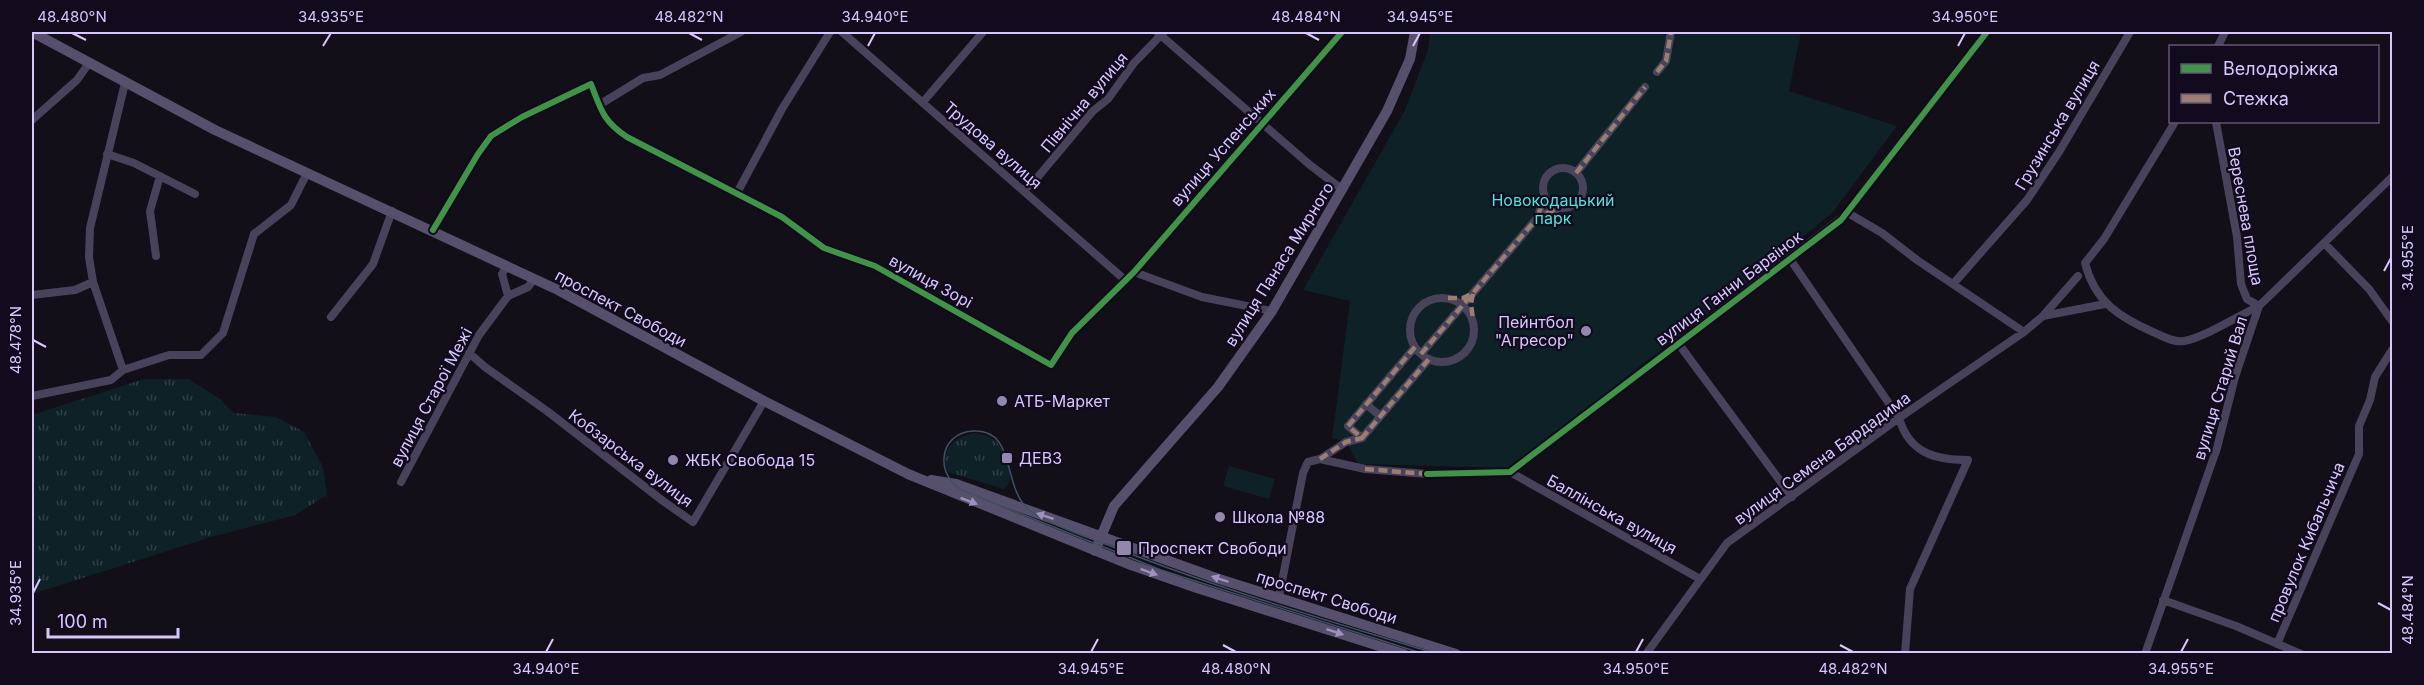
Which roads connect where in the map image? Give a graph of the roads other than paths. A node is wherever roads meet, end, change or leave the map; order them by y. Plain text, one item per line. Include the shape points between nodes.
1 (32, 32) edge
2 (741, 32) edge
3 (830, 32) edge
4 (842, 32) edge
5 (983, 32) edge
6 (1161, 32) edge
7 (1342, 32) edge
8 (1415, 32) edge
9 (1671, 32) edge
10 (1988, 32) edge
11 (2130, 32) edge
12 (89, 63) junction
13 (1657, 72) dead end
14 (125, 83) junction
15 (1645, 87) dead end
16 (923, 102) junction
17 (599, 105) junction
18 (32, 120) edge
19 (1262, 122) junction
20 (2174, 123) edge
21 (2216, 123) edge
22 (107, 154) junction
23 (308, 173) junction
24 (1576, 173) junction
25 (160, 176) junction
26 (2392, 177) edge
27 (1024, 190) junction
28 (1343, 190) junction
29 (737, 193) junction
30 (195, 194) dead end
31 (1544, 195) junction
32 (1559, 208) junction
33 (392, 211) junction
34 (1848, 213) junction
35 (1538, 218) junction
36 (433, 230) junction
37 (2324, 243) junction
38 (156, 256) dead end
39 (1790, 259) junction
40 (507, 266) junction
41 (1134, 272) junction
42 (2078, 276) dead end
43 (534, 279) junction
44 (1125, 280) junction
45 (93, 282) junction
46 (1954, 283) junction
47 (1473, 293) junction
48 (32, 295) edge
49 (508, 297) junction
50 (1448, 298) junction
51 (2105, 304) junction
52 (1463, 305) junction
53 (2259, 306) junction
54 (1272, 311) junction
55 (2043, 315) junction
56 (331, 317) dead end
57 (1473, 319) junction
58 (2392, 321) edge
59 (2024, 332) junction
60 (1678, 343) junction
61 (1415, 347) junction
62 (2392, 350) edge
63 (469, 352) junction
64 (1421, 354) junction
65 (1429, 359) junction
66 (123, 370) junction
67 (32, 396) edge
68 (764, 401) junction
69 (1366, 404) junction
70 (1380, 416) junction
71 (1899, 418) junction
72 (1348, 426) junction
73 (1362, 438) junction
74 (1346, 442) junction
75 (1320, 459) junction
76 (1510, 472) junction
77 (916, 477) junction
78 (401, 482) dead end
79 (1792, 497) junction
80 (1100, 536) junction
81 (1095, 551) junction
82 (1700, 579) junction
83 (1279, 597) junction
84 (2163, 600) junction
85 (2277, 644) junction
86 (1404, 654) edge
87 (1456, 654) edge
88 (1646, 654) edge
89 (1905, 654) edge
90 (2145, 654) edge
91 (2301, 654) edge

1 - 12 main road, проспект Свободи
2 - 17 street via 660,75 644,78
3 - 29 street via 787,100
4 - 16 street, Трудова вулиця
5 - 16 street
6 - 19 street
6 - 27 street, Північна вулиця via 1108,99
7 - 19 street, вулиця Успенських
8 - 28 main road, вулиця Панаса Мирного via 1405,74
9 - 13 street via 1666,61
10 - 34 street, вулиця Ганни Барвінок
11 - 46 street, Грузинська вулиця via 2027,200
12 - 14 main road, проспект Свободи
12 - 18 street via 77,80
14 - 22 street
14 - 23 main road, проспект Свободи
15 - 24 street
16 - 27 street, Трудова вулиця
17 - 29 street, вулиця Зорі via 611,126
17 - 36 street, вулиця Зорі via 591,84 491,136
19 - 28 street
19 - 41 street, вулиця Успенських
20 - 51 street, Вереснева площа via 2104,239 2085,263
21 - 53 street, Вереснева площа via 2237,237 2241,284 2247,299
22 - 25 street
22 - 45 street via 90,228
23 - 33 main road, проспект Свободи
23 - 66 street via 291,205 254,234 223,333 201,355 169,355
24 - 31 street via 1566,168 1551,172 1544,180
24 - 32 street via 1583,186 1581,197 1575,205
25 - 30 street
25 - 38 street via 150,211
26 - 37 street, вулиця Старий Вал
27 - 44 street, Трудова вулиця
28 - 54 main road, вулиця Панаса Мирного
29 - 44 street, вулиця Зорі via 782,217 824,248 875,266 1051,365 1072,333
31 - 32 street
31 - 35 street
32 - 35 street
33 - 36 main road, проспект Свободи
33 - 56 street via 373,264
34 - 39 street, вулиця Ганни Барвінок
34 - 46 street
35 - 47 street
36 - 40 main road, проспект Свободи
37 - 53 street, вулиця Старий Вал
37 - 58 street via 2369,289
39 - 60 street, вулиця Ганни Барвінок
39 - 71 street
40 - 43 main road, проспект Свободи
40 - 49 street via 502,274
41 - 44 street, вулиця Успенських
41 - 54 street via 1202,297
42 - 55 street, вулиця Семена Бардадима
43 - 49 street, вулиця Старої Межі via 528,287
43 - 68 main road, проспект Свободи
45 - 48 street via 75,290
45 - 66 street
46 - 59 street
47 - 50 street
47 - 52 street
47 - 57 street
49 - 63 street, вулиця Старої Межі
50 - 52 street
50 - 61 street via 1431,299 1418,308 1410,332
51 - 53 street, Вереснева площа via 2131,323 2182,342
51 - 55 street
52 - 57 street
52 - 64 street
53 - 84 street, вулиця Старий Вал via 2217,448
54 - 80 main road, вулиця Панаса Мирного via 1218,387 1114,506
55 - 59 street, вулиця Семена Бардадима
57 - 65 street via 1474,336 1467,351 1445,362
59 - 71 street, вулиця Семена Бардадима
60 - 76 street, вулиця Ганни Барвінок
60 - 79 street
61 - 64 street
61 - 69 street
62 - 85 street, провулок Кибальчича via 2375,377 2360,426 2359,454
63 - 68 street, Кобзарська вулиця via 693,522
63 - 78 street, вулиця Старої Межі
64 - 65 street
65 - 70 street
66 - 67 street via 111,380
68 - 77 main road, проспект Свободи
69 - 70 street
69 - 72 street
70 - 73 street
71 - 79 street, вулиця Семена Бардадима
71 - 89 street via 1903,434 1921,452 1949,460 1968,460 1910,589
72 - 73 street
72 - 74 street
73 - 74 street
74 - 75 street
75 - 76 street via 1365,469 1427,474
75 - 83 street via 1308,462 1302,473
76 - 82 street, Баллінська вулиця
80 -> 77 main road, проспект Свободи via 956,484
77 -> 81 main road, проспект Свободи
79 - 82 street, вулиця Семена Бардадима via 1727,543
80 - 81 main road, вулиця Панаса Мирного
83 -> 80 main road, проспект Свободи
81 -> 86 main road, проспект Свободи via 1190,586
82 - 88 street, вулиця Семена Бардадима
83 - 87 main road, проспект Свободи
84 - 85 street
84 - 90 street, вулиця Старий Вал
85 - 91 street

